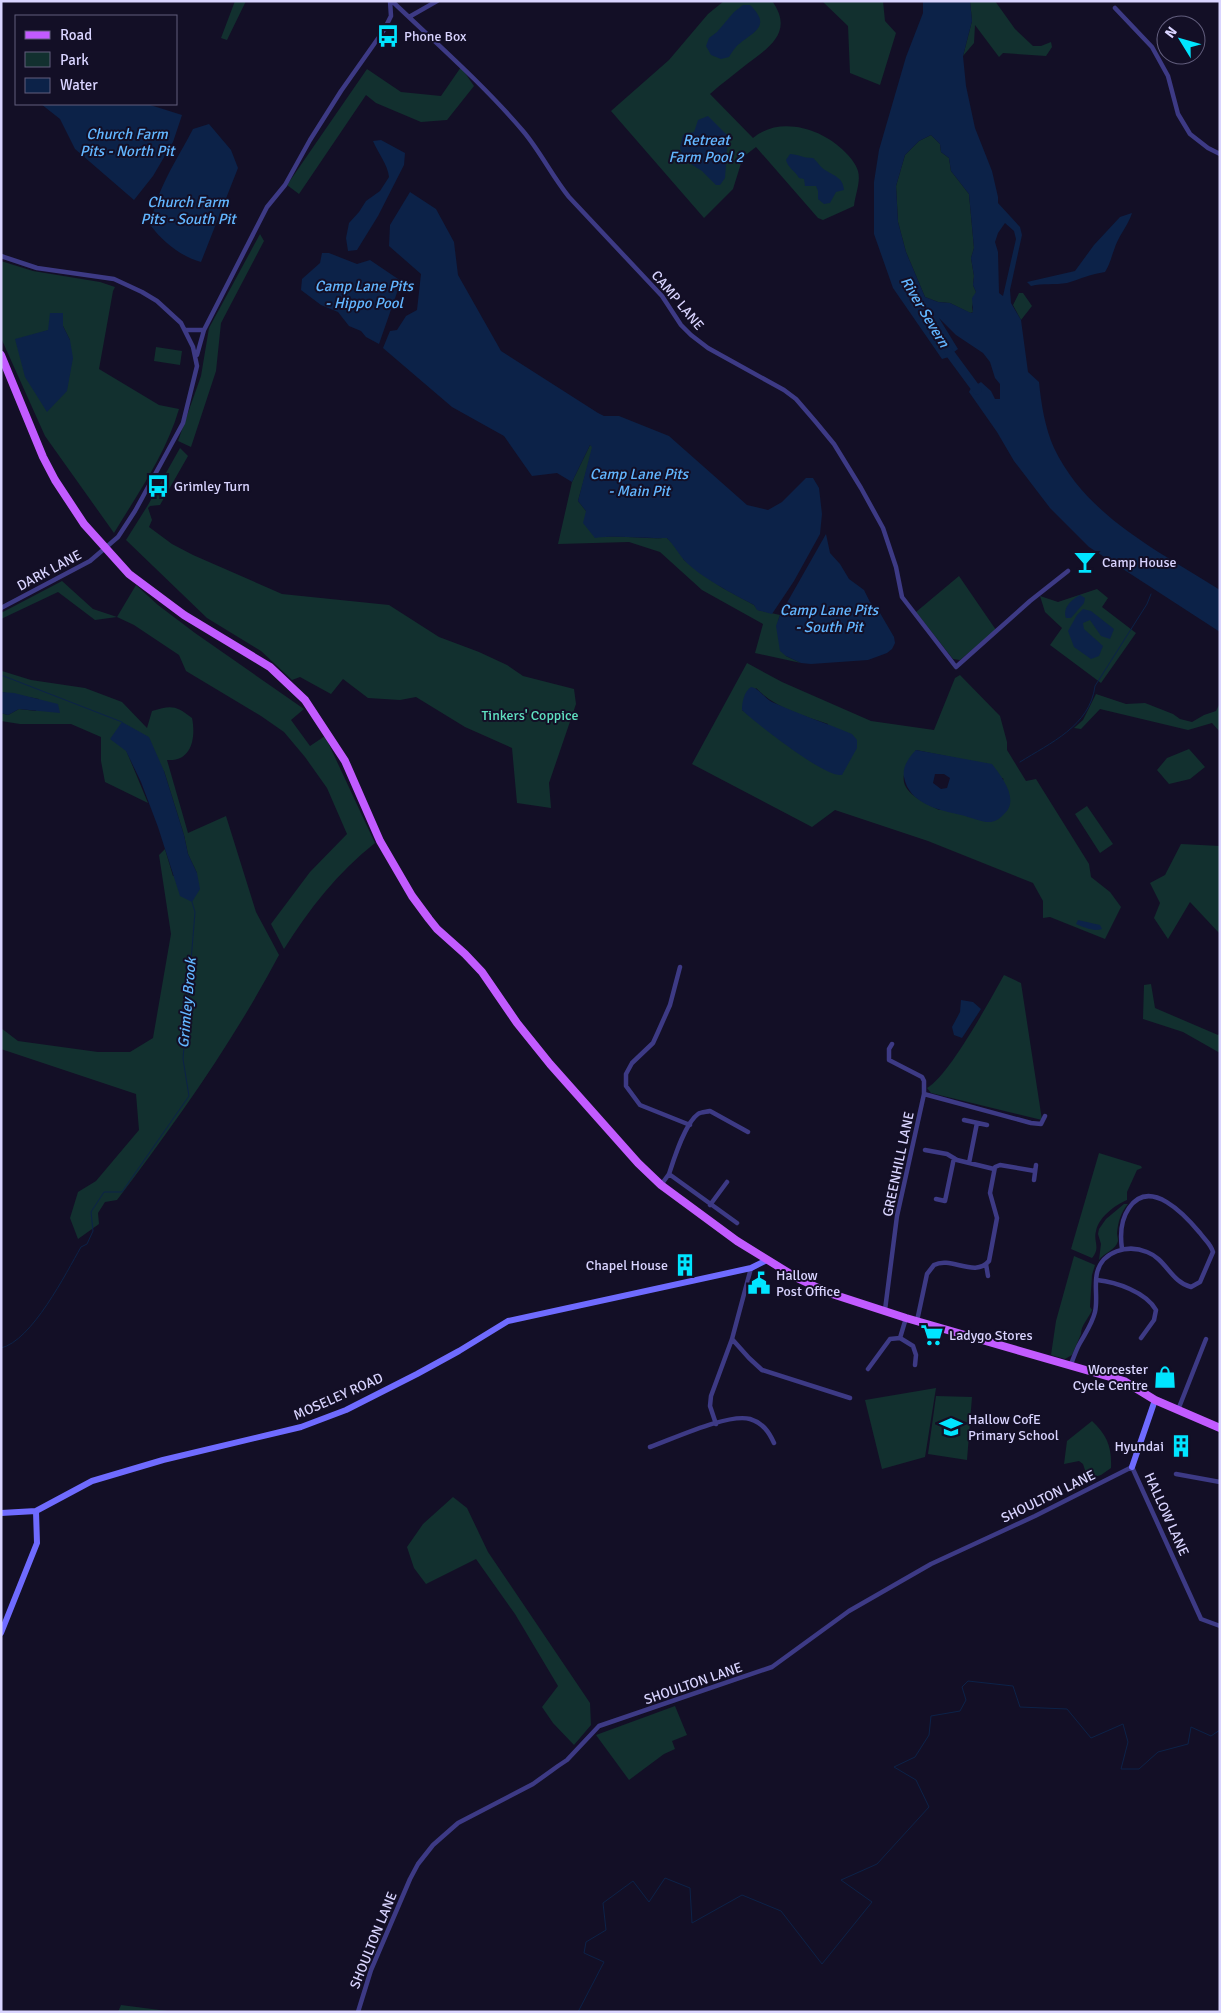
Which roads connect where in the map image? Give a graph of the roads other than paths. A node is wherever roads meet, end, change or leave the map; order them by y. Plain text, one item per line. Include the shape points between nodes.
1 (391, 1) edge
2 (437, 1) edge
3 (1115, 8) dead end
4 (402, 10) junction
5 (391, 16) junction
6 (409, 17) junction
7 (1220, 154) edge
8 (1, 256) edge
9 (186, 330) junction
10 (204, 330) junction
11 (1, 355) edge
12 (196, 356) junction
13 (105, 549) junction
14 (1068, 571) dead end
15 (1, 608) edge
16 (680, 967) dead end
17 (892, 1044) dead end
18 (924, 1094) junction
19 (1046, 1116) dead end
20 (964, 1120) dead end
21 (977, 1123) junction
22 (690, 1125) junction
23 (987, 1125) dead end
24 (748, 1132) dead end
25 (925, 1150) dead end
26 (954, 1158) junction
27 (968, 1163) junction
28 (1036, 1165) dead end
29 (994, 1169) junction
30 (1035, 1171) junction
31 (669, 1174) junction
32 (1034, 1180) dead end
33 (727, 1182) dead end
34 (662, 1185) junction
35 (936, 1199) dead end
36 (710, 1205) junction
37 (736, 1223) dead end
38 (1122, 1249) junction
39 (767, 1260) junction
40 (986, 1264) junction
41 (751, 1268) junction
42 (988, 1276) dead end
43 (1096, 1280) junction
44 (885, 1310) junction
45 (906, 1318) junction
46 (918, 1321) junction
47 (900, 1338) junction
48 (1141, 1338) dead end
49 (732, 1339) junction
50 (1206, 1339) dead end
51 (1071, 1364) junction
52 (915, 1365) dead end
53 (868, 1370) dead end
54 (850, 1398) dead end
55 (1156, 1400) junction
56 (1178, 1410) junction
57 (716, 1424) junction
58 (1220, 1428) edge
59 (766, 1443) dead end
60 (652, 1448) dead end
61 (1132, 1467) junction
62 (1176, 1474) dead end
63 (1220, 1482) edge
64 (36, 1511) junction
65 (1, 1513) edge
66 (1220, 1626) edge
67 (1, 1633) edge
68 (358, 2012) edge

1 - 4 street, CAMP LANE
1 - 5 street
2 - 6 street
3 - 7 street via 1152,47 1168,76 1178,114 1190,134
4 - 5 street
4 - 6 street, CAMP LANE
5 - 10 street, DARK LANE via 267,207
6 - 14 street, CAMP LANE via 495,99 525,133 569,197 662,296 681,325 708,348 790,394 816,421 834,444 883,528 902,597 956,667
8 - 9 street via 37,268 114,279 157,301
9 - 10 street
9 - 12 street
10 - 12 street, DARK LANE
11 - 13 main road via 55,480
12 - 13 street, DARK LANE via 197,366 183,423 118,537
13 - 15 street, DARK LANE via 90,561
13 - 34 main road via 157,596 270,667 305,700 344,761 380,841 412,896 437,929 482,972 550,1064 638,1163
16 - 22 street via 670,1005 658,1032 653,1043 632,1063 626,1074 626,1086 647,1110
17 - 18 street via 889,1060 922,1077
18 - 19 street via 1031,1123 1041,1124
18 - 44 street, GREENHILL LANE via 897,1216
20 - 21 street
21 - 23 street
21 - 27 street
22 - 24 street via 698,1114 710,1111
22 - 31 street
25 - 26 street
26 - 27 street
26 - 35 street via 944,1201
27 - 29 street
28 - 30 street
29 - 30 street via 1000,1165
29 - 40 street via 990,1193 997,1218 990,1259
30 - 32 street
31 - 34 street
31 - 36 street
33 - 36 street
34 - 39 main road
36 - 37 street
38 - 38 street via 1138,1249 1154,1255 1180,1282 1192,1287 1200,1282 1213,1252 1181,1212 1162,1200 1148,1196 1137,1200 1126,1211 1121,1227
38 - 43 street via 1107,1257
39 - 41 street, MOSELEY ROAD
39 - 44 main road via 829,1292
40 - 42 street
40 - 46 street via 973,1267 944,1262 934,1265 927,1274
41 - 49 street
41 - 64 street, MOSELEY ROAD via 508,1321 346,1410 301,1427 163,1460 92,1481
43 - 48 street via 1125,1288 1153,1304 1156,1310 1154,1320
43 - 51 street via 1096,1311
44 - 45 main road
45 - 46 main road
45 - 47 street
46 - 51 main road
47 - 52 street via 913,1346
47 - 53 street via 890,1339
49 - 54 street via 762,1370
49 - 57 street via 711,1396 710,1406
50 - 56 street
51 - 55 main road via 1124,1381
55 - 56 main road
55 - 61 street, HALLOW LANE
56 - 58 main road
57 - 59 street via 750,1419 764,1428 773,1441
57 - 60 street
61 - 66 street, HALLOW LANE via 1201,1619
61 - 68 street, SHOULTON LANE via 931,1564 849,1611 772,1667 599,1726 567,1760 533,1784 458,1823 434,1845 410,1879 371,1970
62 - 63 street
64 - 65 street
64 - 67 street via 37,1543

